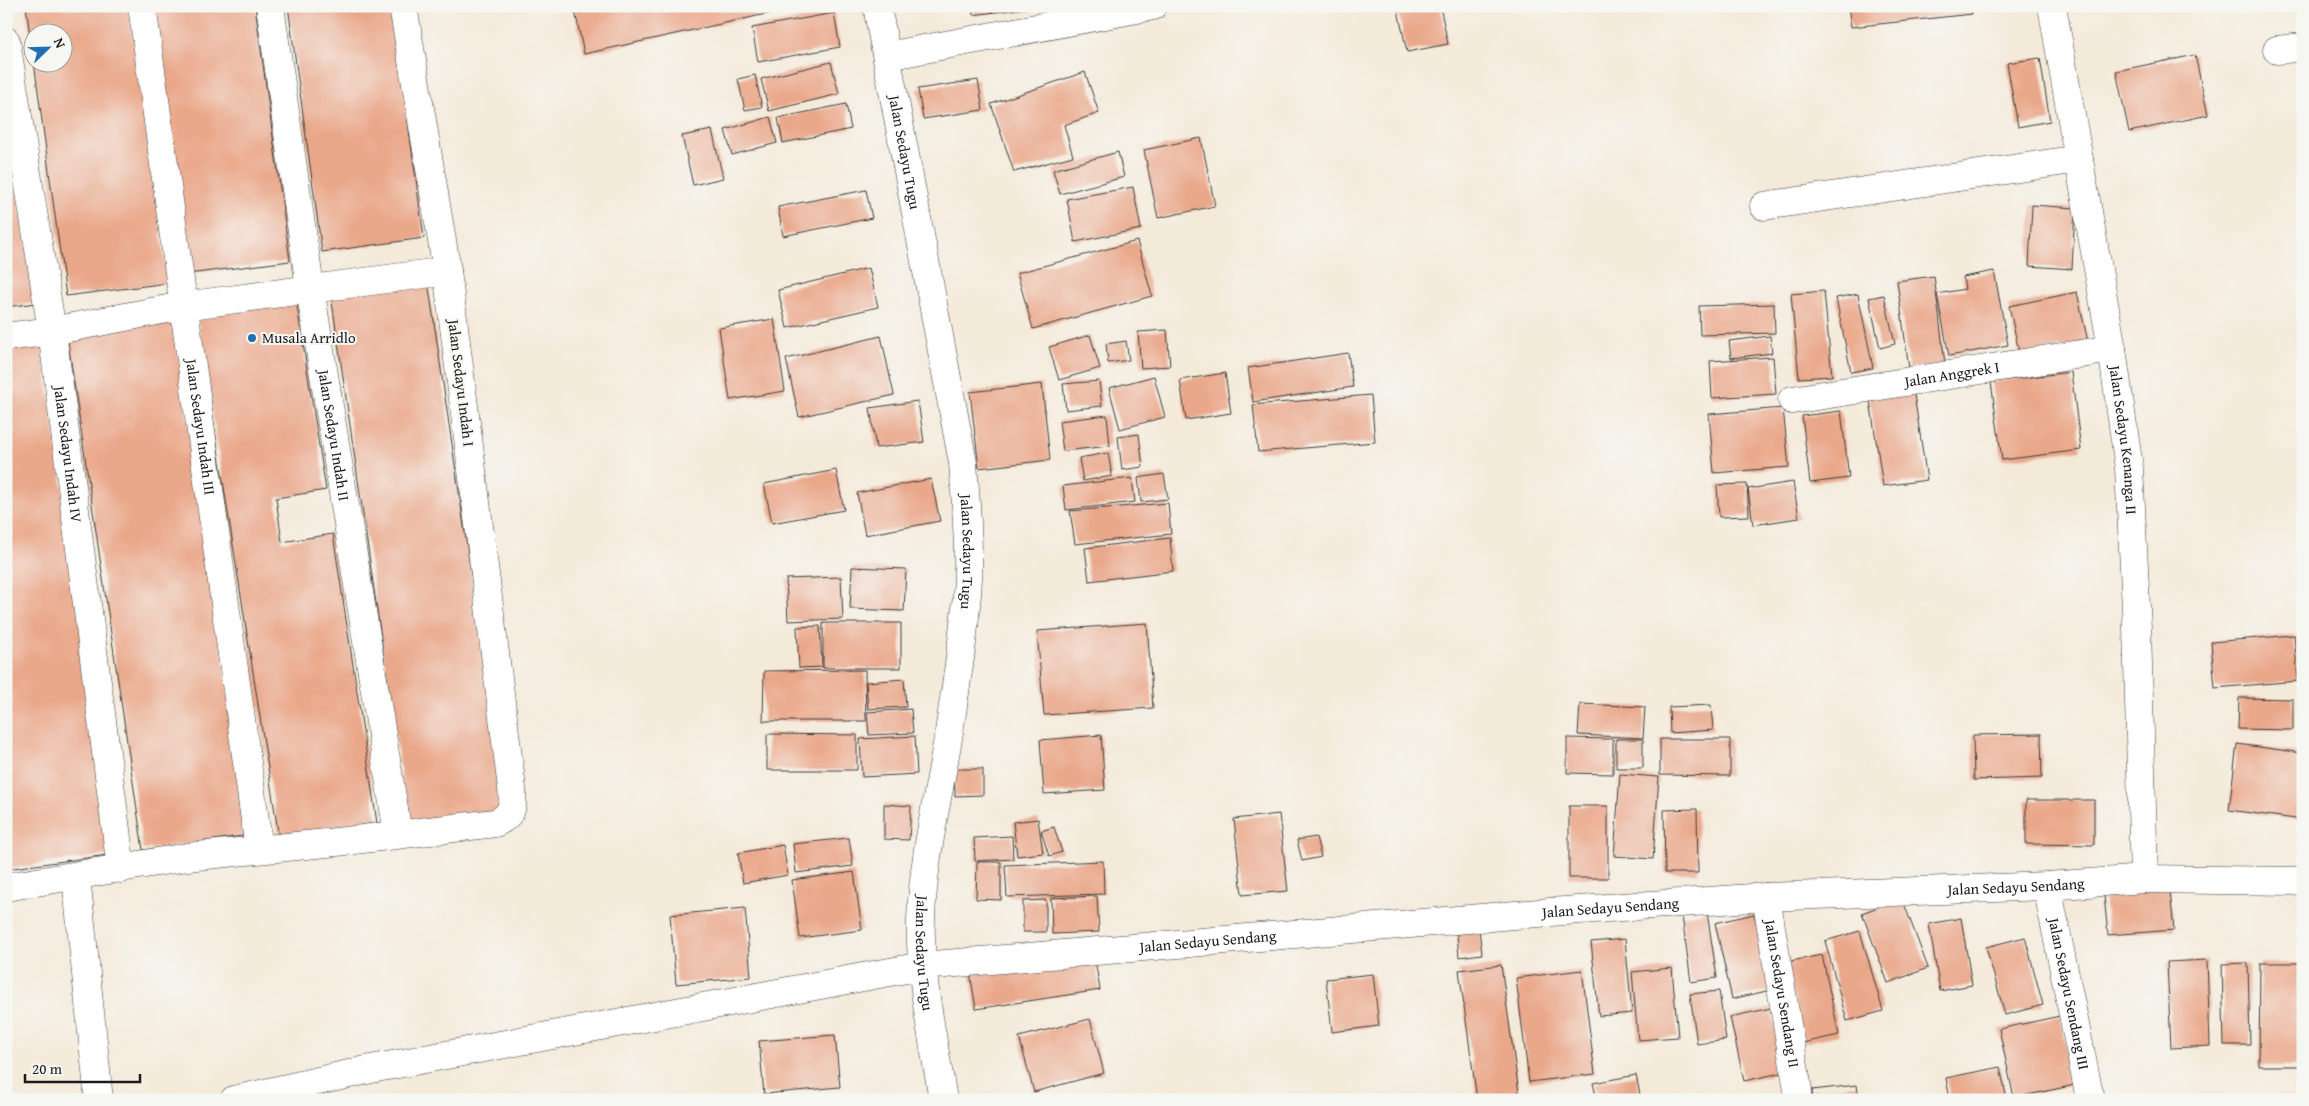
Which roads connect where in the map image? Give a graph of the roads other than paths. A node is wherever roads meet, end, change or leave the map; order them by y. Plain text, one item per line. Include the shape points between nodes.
1 (142, 6) edge
2 (270, 6) edge
3 (402, 6) edge
4 (877, 6) edge
5 (1153, 6) edge
6 (2052, 6) edge
7 (6, 41) edge
8 (887, 56) junction
9 (2079, 159) junction
10 (1764, 206) dead end
11 (446, 271) junction
12 (310, 288) junction
13 (183, 306) junction
14 (52, 331) junction
15 (6, 337) edge
16 (2112, 349) junction
17 (1792, 400) dead end
18 (398, 834) junction
19 (259, 849) junction
20 (121, 869) junction
21 (76, 876) junction
22 (2144, 879) junction
23 (2303, 880) edge
24 (2047, 886) junction
25 (6, 887) edge
26 (1766, 897) junction
27 (922, 966) junction
28 (1798, 1090) dead end
29 (99, 1100) edge
30 (234, 1100) edge
31 (943, 1100) edge
32 (2092, 1100) edge

1 - 13 street, Jalan Sedayu Indah III
2 - 12 street, Jalan Sedayu Indah II
3 - 11 street, Jalan Sedayu Indah I
4 - 8 street, Jalan Sedayu Tugu
5 - 8 street
6 - 9 street, Jalan Sedayu Kenanga II
7 - 14 street, Jalan Sedayu Indah IV
8 - 27 street, Jalan Sedayu Tugu via 963,464 967,518 968,577 950,725 924,874
9 - 10 street
9 - 16 street, Jalan Sedayu Kenanga II
11 - 12 street
11 - 18 street, Jalan Sedayu Indah I via 513,808 509,816 495,823
12 - 13 street
12 - 18 street, Jalan Sedayu Indah II
13 - 14 street
13 - 19 street, Jalan Sedayu Indah III
14 - 15 street
14 - 20 street, Jalan Sedayu Indah IV
16 - 17 street, Jalan Anggrek I
16 - 22 street, Jalan Sedayu Kenanga II via 2129,468 2133,531
18 - 19 street, Jalan Sedayu Indah I
19 - 20 street, Jalan Sedayu Indah I
20 - 21 street, Jalan Sedayu Indah I
21 - 25 street, Jalan Sedayu Indah I
21 - 29 street
22 - 23 street, Jalan Sedayu Sendang
22 - 24 street, Jalan Sedayu Sendang
24 - 26 street, Jalan Sedayu Sendang
24 - 32 street, Jalan Sedayu Sendang III
26 - 27 street, Jalan Sedayu Sendang via 1550,912
26 - 28 street, Jalan Sedayu Sendang II
27 - 30 street, Jalan Sedayu Sendang via 371,1070
27 - 31 street, Jalan Sedayu Tugu

